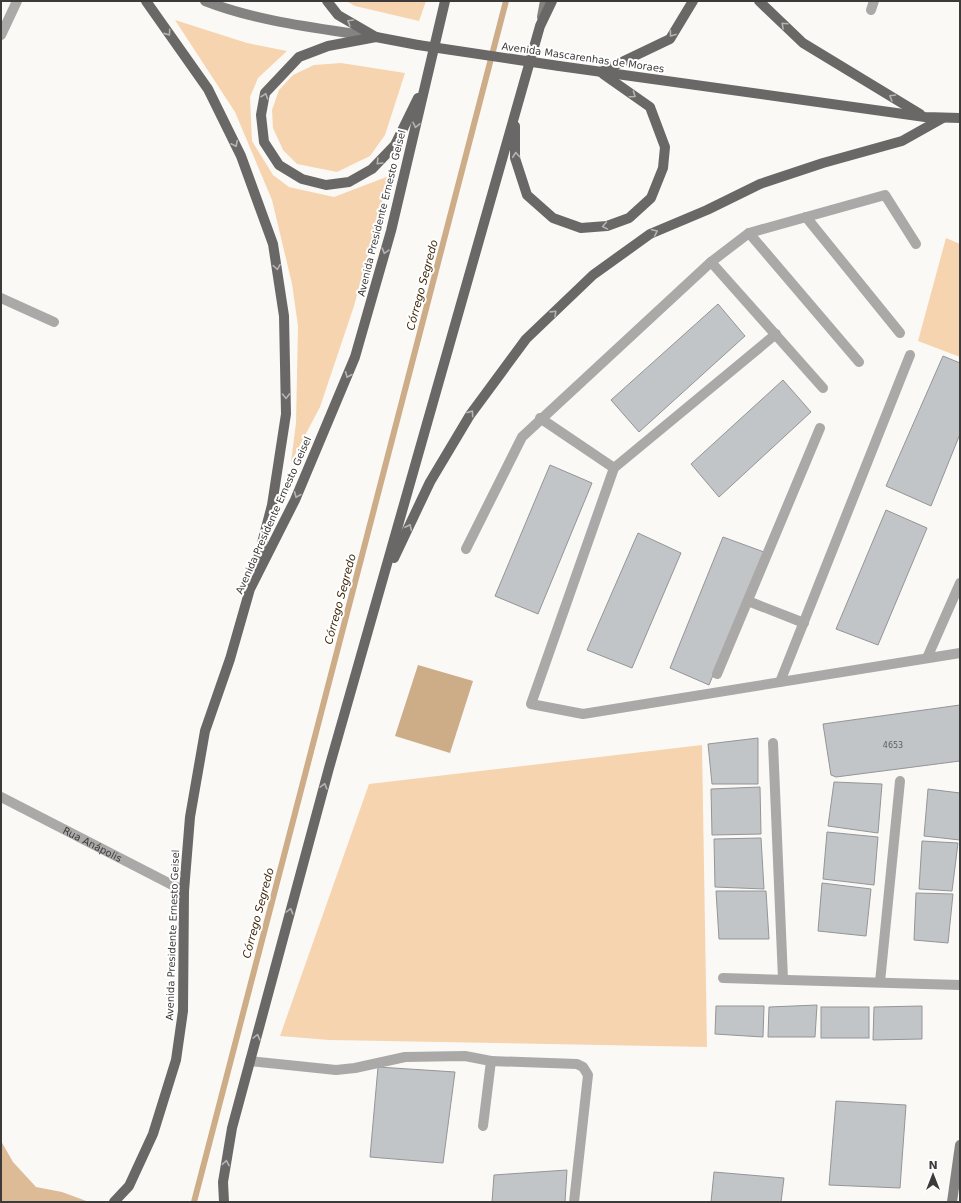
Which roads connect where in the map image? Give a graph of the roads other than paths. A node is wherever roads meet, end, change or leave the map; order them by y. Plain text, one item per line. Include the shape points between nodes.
1 (17, 1) edge
2 (146, 1) edge
3 (205, 1) edge
4 (327, 1) edge
5 (546, 1) edge
6 (552, 1) edge
7 (693, 1) edge
8 (759, 1) edge
9 (445, 2) edge
10 (540, 26) junction
11 (1, 36) edge
12 (376, 37) junction
13 (601, 72) junction
14 (426, 80) junction
15 (515, 114) junction
16 (925, 117) junction
17 (943, 118) junction
18 (960, 118) edge
19 (806, 217) junction
20 (749, 233) junction
21 (916, 244) dead end
22 (711, 262) junction
23 (1, 298) edge
24 (54, 322) dead end
25 (900, 333) dead end
26 (776, 334) junction
27 (910, 355) dead end
28 (859, 362) dead end
29 (823, 388) dead end
30 (540, 418) junction
31 (820, 428) dead end
32 (614, 468) junction
33 (466, 549) dead end
34 (960, 583) edge
35 (381, 588) junction
36 (250, 589) junction
37 (748, 601) junction
38 (804, 623) junction
39 (960, 653) edge
40 (927, 658) junction
41 (717, 674) dead end
42 (780, 682) junction
43 (773, 743) dead end
44 (900, 781) dead end
45 (1, 797) edge
46 (184, 891) junction
47 (724, 978) dead end
48 (783, 980) junction
49 (880, 982) junction
50 (960, 985) edge
51 (250, 1061) junction
52 (491, 1061) junction
53 (483, 1126) dead end
54 (960, 1145) edge
55 (114, 1202) edge
56 (224, 1202) edge
57 (574, 1202) edge
58 (952, 1202) edge

1 - 11 street
2 -> 36 main road via 208,89 241,156 273,244 284,316 286,414 272,505
3 - 12 main road, Avenida Mascarenhas de Moraes via 282,23
12 -> 4 main road via 338,15
5 - 10 main road
6 - 10 main road
7 -> 13 main road via 670,39
16 -> 8 main road via 803,43
9 - 14 main road, Avenida Presidente Ernesto Geisel
10 - 15 main road
12 - 13 main road, Avenida Mascarenhas de Moraes, bridge
14 -> 12 main road via 395,145 372,169 349,182 326,185 302,180 279,165 264,142 261,115 265,92 298,57 328,46
13 -> 15 main road via 650,107 665,148 663,168 651,198 629,218 607,226 581,228 553,218 527,194 515,158
13 - 16 main road, Avenida Mascarenhas de Moraes
14 -> 36 main road, Avenida Presidente Ernesto Geisel via 391,231 355,357 296,500
15 - 35 main road
16 - 17 main road, Avenida Mascarenhas de Moraes
17 - 18 main road, Avenida Mascarenhas de Moraes
35 -> 17 main road via 430,482 470,415 526,339 593,275 650,234 760,184 902,141
19 - 20 street
19 - 21 street via 885,195
19 - 25 street
20 - 22 street
20 - 28 street
22 - 26 street
22 - 30 street
23 - 24 street
26 - 29 street
26 - 32 street
27 - 38 street
30 - 32 street
30 - 33 street via 522,437
31 - 37 street
32 - 42 street via 531,704 583,714
34 - 40 street
51 -> 35 main road via 329,768
36 - 46 main road, Avenida Presidente Ernesto Geisel via 230,659 205,731 190,817
37 - 38 street
37 - 41 street
38 - 42 street
39 - 40 street
40 - 42 street
43 - 48 street
44 - 49 street
45 - 46 street, Rua Anápolis
46 - 55 main road, Avenida Presidente Ernesto Geisel via 183,1011 176,1060 153,1134 129,1186
47 - 48 street
48 - 49 street
49 - 50 street
51 - 52 street via 336,1070 404,1057 465,1056
56 -> 51 main road via 223,1182 232,1128
52 - 53 street
52 - 57 street via 576,1064 583,1067 588,1075
54 - 58 main road

